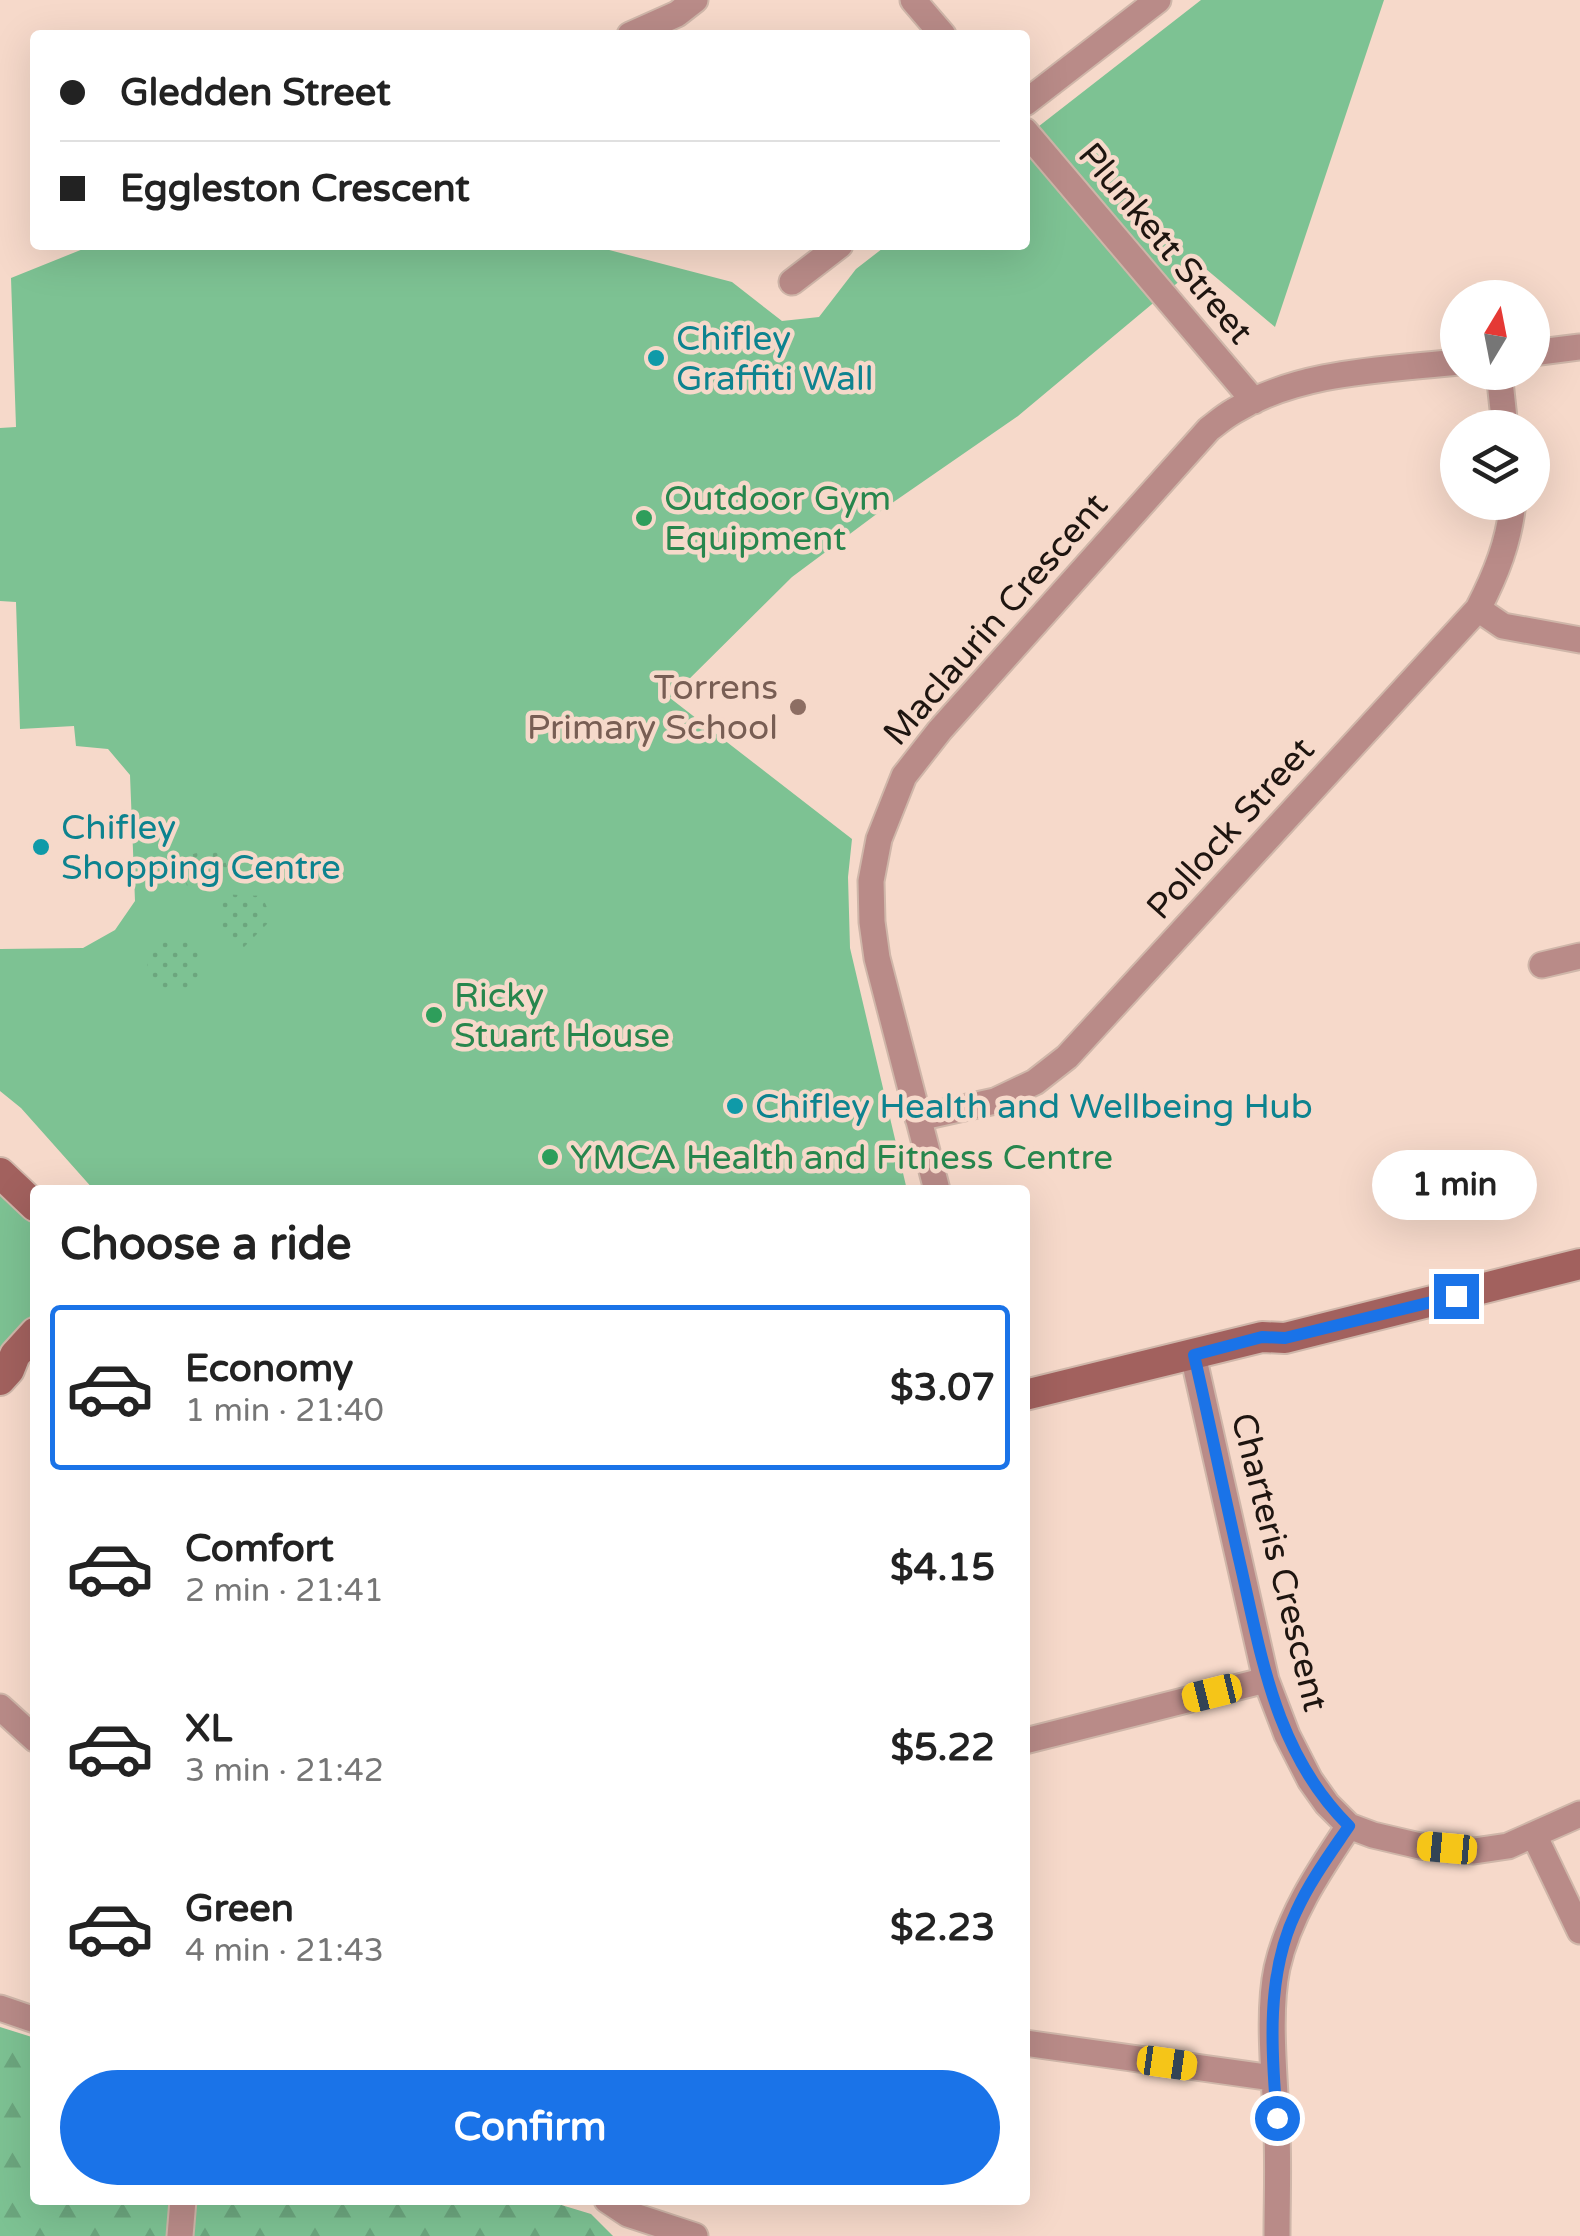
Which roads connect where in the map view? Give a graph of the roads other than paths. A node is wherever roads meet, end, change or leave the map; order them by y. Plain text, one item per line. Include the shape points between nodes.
1 (694, 0) edge
2 (914, 0) edge
3 (1158, 0) edge
4 (641, 30) edge
5 (939, 30) edge
6 (1030, 99) edge
7 (1030, 137) edge
8 (834, 250) edge
9 (792, 282) dead end
10 (1580, 347) edge
11 (1550, 351) edge
12 (1440, 364) edge
13 (1254, 401) junction
14 (1511, 520) edge
15 (1478, 609) junction
16 (1580, 640) edge
17 (1580, 956) edge
18 (1542, 966) dead end
19 (918, 1118) junction
20 (1, 1174) edge
21 (936, 1185) edge
22 (30, 1201) edge
23 (1580, 1264) edge
24 (30, 1339) edge
25 (1196, 1364) junction
26 (15, 1368) edge
27 (1030, 1394) edge
28 (1030, 1413) edge
29 (1266, 1680) junction
30 (0, 1706) edge
31 (30, 1734) edge
32 (1030, 1739) edge
33 (1580, 1814) edge
34 (1349, 1826) junction
35 (1534, 1835) junction
36 (1580, 1932) edge
37 (0, 2008) edge
38 (30, 2018) edge
39 (1030, 2044) edge
40 (1273, 2078) junction
41 (183, 2205) edge
42 (614, 2205) edge
43 (180, 2236) edge
44 (695, 2236) edge
45 (1276, 2236) edge

1 - 4 street
2 - 5 street
3 - 6 street
7 - 13 street, Plunkett Street
8 - 9 street
10 - 11 street
12 - 13 street, Maclaurin Crescent via 1321,378
13 - 19 street, Maclaurin Crescent via 1209,430 940,730 894,797 871,881 872,922
14 - 15 street, Pollock Street via 1498,571
15 - 16 street via 1504,626
15 - 19 street, Pollock Street via 1068,1057 995,1101
17 - 18 street
19 - 21 street, Maclaurin Crescent
20 - 22 street
23 - 25 street via 1285,1338 1262,1337
24 - 26 street via 15,1355
25 - 27 street
25 - 28 street
25 - 29 street, Charteris Crescent
29 - 32 street
29 - 34 street, Charteris Crescent via 1310,1780
30 - 31 street
33 - 35 street
34 - 35 street via 1420,1846 1474,1850
34 - 40 street via 1294,1914 1276,1970
35 - 36 street
37 - 38 street
39 - 40 street
40 - 45 street
41 - 43 street
42 - 44 street

